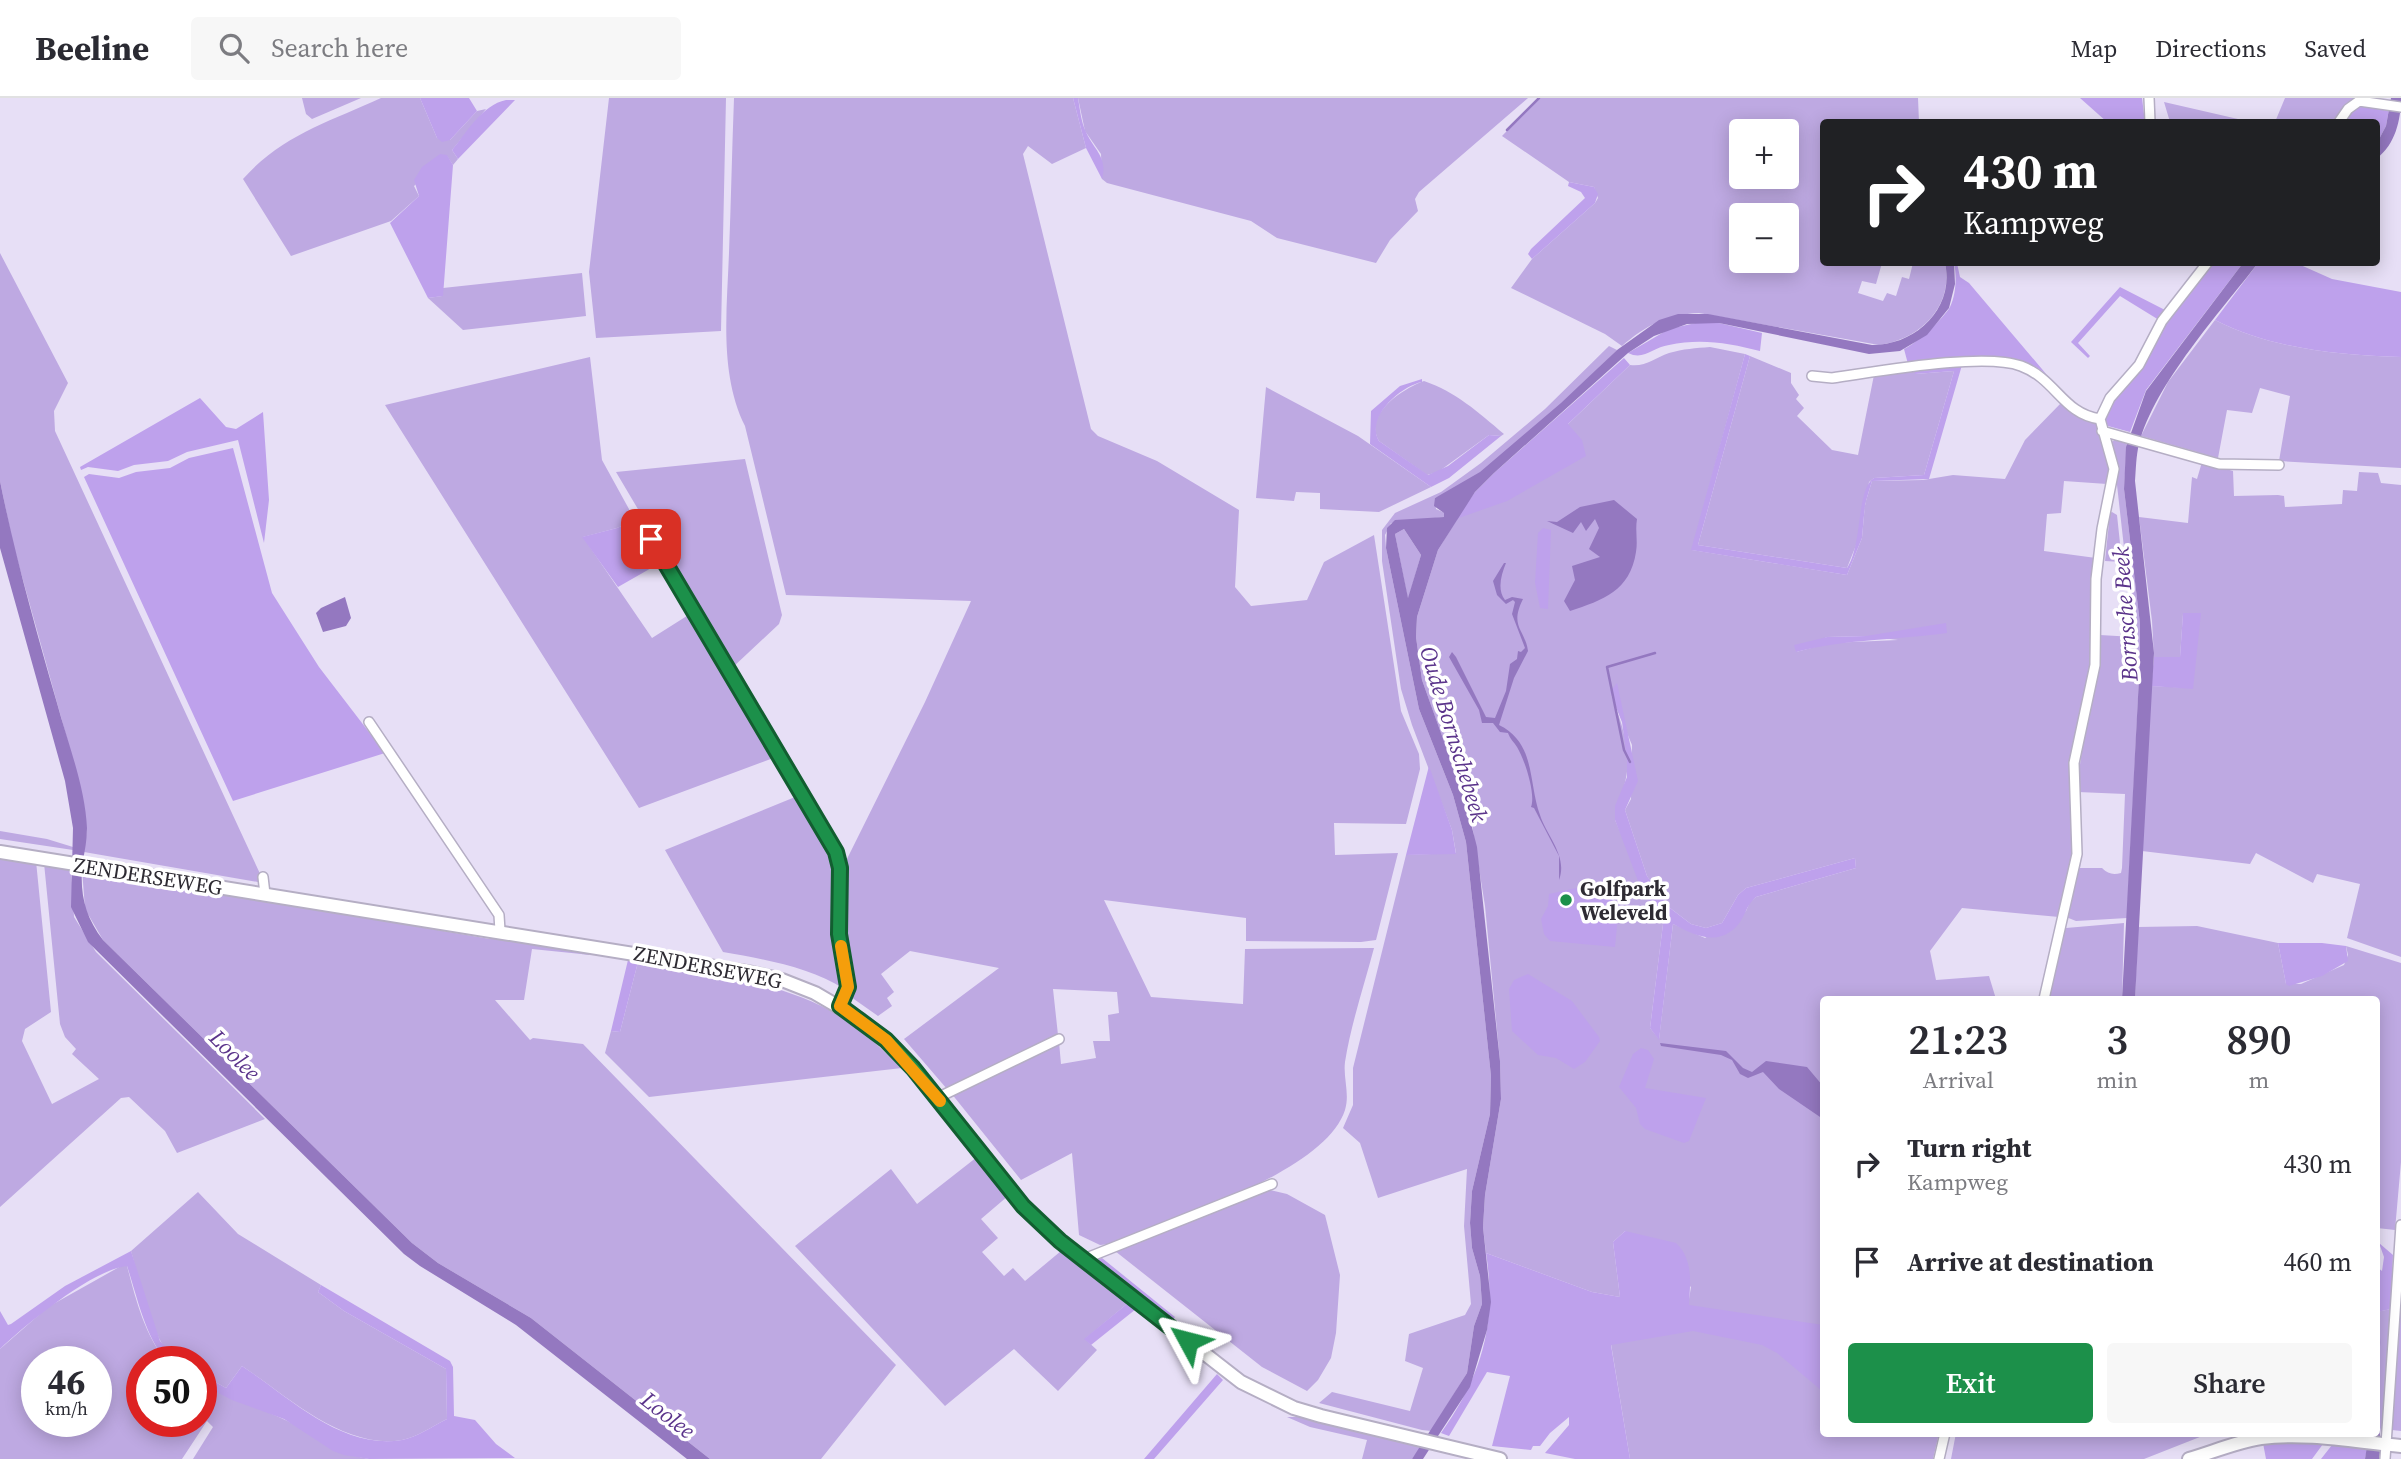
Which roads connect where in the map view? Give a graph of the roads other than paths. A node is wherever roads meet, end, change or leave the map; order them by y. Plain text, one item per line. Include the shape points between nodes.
1 (2149, 98) edge
2 (2401, 107) edge
3 (2150, 119) edge
4 (2341, 119) edge
5 (2205, 266) edge
6 (1812, 376) dead end
7 (2100, 419) junction
8 (2102, 431) junction
9 (2279, 464) dead end
10 (637, 517) dead end
11 (369, 722) dead end
12 (0, 852) edge
13 (263, 877) dead end
14 (264, 894) junction
15 (500, 931) junction
16 (2045, 996) edge
17 (840, 1006) junction
18 (1059, 1039) dead end
19 (937, 1098) junction
20 (1272, 1184) dead end
21 (2401, 1225) edge
22 (1084, 1259) junction
23 (1944, 1437) edge
24 (2280, 1437) edge
25 (2306, 1437) edge
26 (2384, 1445) junction
27 (2401, 1446) edge
28 (1500, 1459) edge
29 (1939, 1459) edge
30 (2189, 1459) edge
31 (2385, 1459) edge

1 - 3 street
2 - 4 street via 2359,101
5 - 7 street via 2162,321 2139,365 2110,398
6 - 7 street via 2011,363 2035,372 2077,413
7 - 8 street
8 - 9 street via 2220,464
8 - 16 street via 2114,469 2096,579 2094,674 2074,763 2077,854
10 - 17 street via 836,852 840,942 848,987
11 - 15 street via 499,915
12 - 14 main road, ZENDERSEWEG
13 - 14 street
14 - 15 main road, ZENDERSEWEG
15 - 17 main road, ZENDERSEWEG via 782,979
17 - 19 main road, ZENDERSEWEG via 886,1040
18 - 19 street
19 - 22 main road, ZENDERSEWEG via 1023,1206
20 - 22 street
21 - 26 street
22 - 28 main road, ZENDERSEWEG via 1241,1382 1263,1394 1321,1416
23 - 29 street
24 - 30 main road via 2239,1442
25 - 26 main road
26 - 27 main road
26 - 31 street

